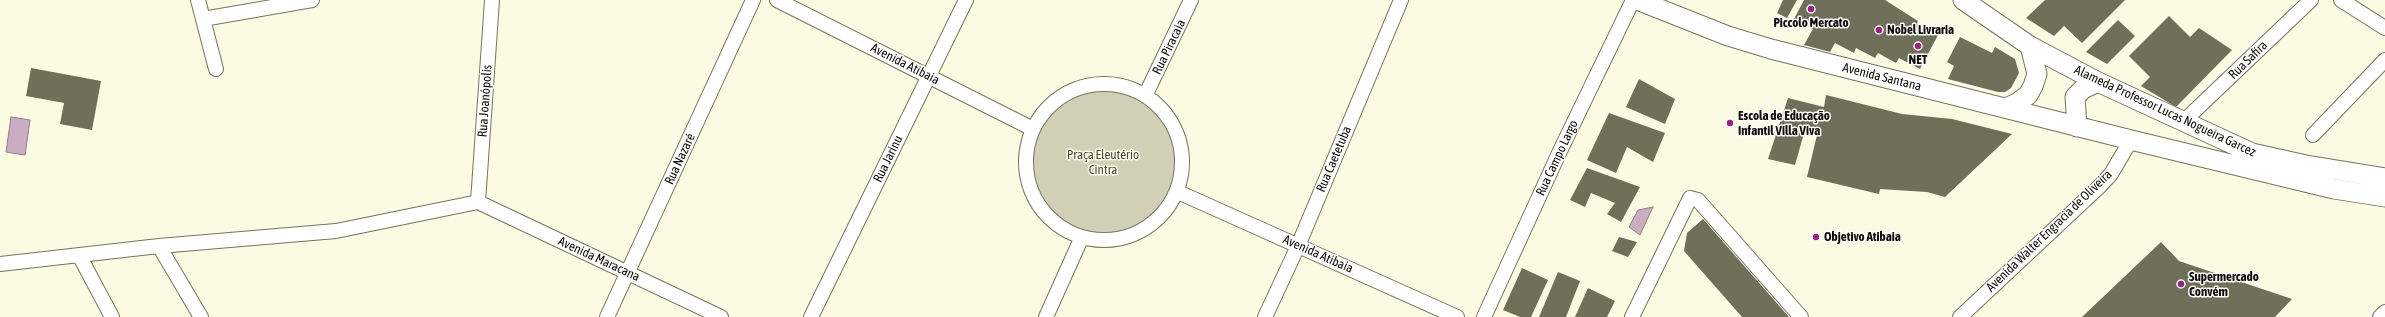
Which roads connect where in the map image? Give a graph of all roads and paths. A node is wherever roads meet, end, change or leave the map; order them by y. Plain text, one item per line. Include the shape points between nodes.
1 (198, 0) edge
2 (312, 0) edge
3 (492, 0) edge
4 (753, 0) edge
5 (777, 0) edge
6 (966, 0) edge
7 (1191, 0) edge
8 (1401, 0) edge
9 (1633, 0) edge
10 (1637, 0) edge
11 (1962, 0) edge
12 (2311, 0) edge
13 (2341, 0) edge
14 (203, 19) junction
15 (2385, 28) edge
16 (2030, 46) junction
17 (2385, 60) edge
18 (216, 69) dead end
19 (929, 76) junction
20 (2098, 82) junction
21 (1146, 94) junction
22 (2006, 108) junction
23 (2185, 120) junction
24 (2077, 127) junction
25 (1033, 129) junction
26 (2313, 135) dead end
27 (2131, 140) junction
28 (2385, 178) edge
29 (1178, 192) junction
30 (2385, 197) edge
31 (478, 202) junction
32 (1081, 239) junction
33 (159, 246) junction
34 (1298, 246) junction
35 (79, 255) junction
36 (0, 264) edge
37 (628, 273) junction
38 (2385, 312) edge
39 (112, 317) edge
40 (200, 317) edge
41 (607, 317) edge
42 (721, 317) edge
43 (810, 317) edge
44 (1046, 317) edge
45 (1265, 317) edge
46 (1457, 317) edge
47 (1484, 317) edge
48 (1632, 317) edge
49 (1801, 317) edge
50 (1960, 317) edge
51 (2380, 317) edge

1 - 14 street
2 - 14 street
3 - 31 street, Rua Joanópolis
4 - 37 street, Rua Nazaré
5 - 19 street, Avenida Atibaia
6 - 19 street, Rua Jarinu
7 - 21 street, Rua Piracaia
8 - 34 street, Rua Caetetuba
9 - 47 street, Rua Campo Largo
10 - 22 main road, Avenida Santana via 1728,36 1771,49
11 - 16 main road, Alameda Professor Lucas Nogueira Garcez
12 - 23 street, Rua Safira
13 - 15 street
14 - 18 street
16 - 20 main road, Alameda Professor Lucas Nogueira Garcez
16 - 22 main road via 2037,74 2034,86 2028,95
17 - 26 street
19 - 25 street, Avenida Atibaia
19 - 43 street, Rua Jarinu
20 - 23 main road, Alameda Professor Lucas Nogueira Garcez
20 - 24 main road via 2083,89 2074,97
21 - 25 street via 1113,84 1089,85 1066,94 1051,105
21 - 29 street via 1171,124 1180,147 1181,172
22 - 24 main road, Avenida Santana
23 - 28 main road, Alameda Professor Lucas Nogueira Garcez via 2252,152 2306,165
24 - 27 main road, Avenida Santana
25 - 32 street via 1026,153 1027,177 1035,200 1050,219
27 - 30 main road, Alameda Professor Lucas Nogueira Garcez via 2334,189
27 - 50 street, Avenida Walter Engracia de Oliveira via 2111,174
29 - 32 street via 1160,215 1141,230 1118,239
29 - 34 street, Avenida Atibaia
31 - 33 street via 336,231
31 - 37 street, Avenida Maracana
32 - 44 street
33 - 35 street
33 - 40 street
34 - 45 street, Rua Caetetuba
34 - 46 street, Avenida Atibaia
35 - 36 street
35 - 39 street
37 - 41 street, Rua Nazaré
37 - 42 street, Avenida Maracana
38 - 51 street
48 - 49 street via 1690,198 1698,200

